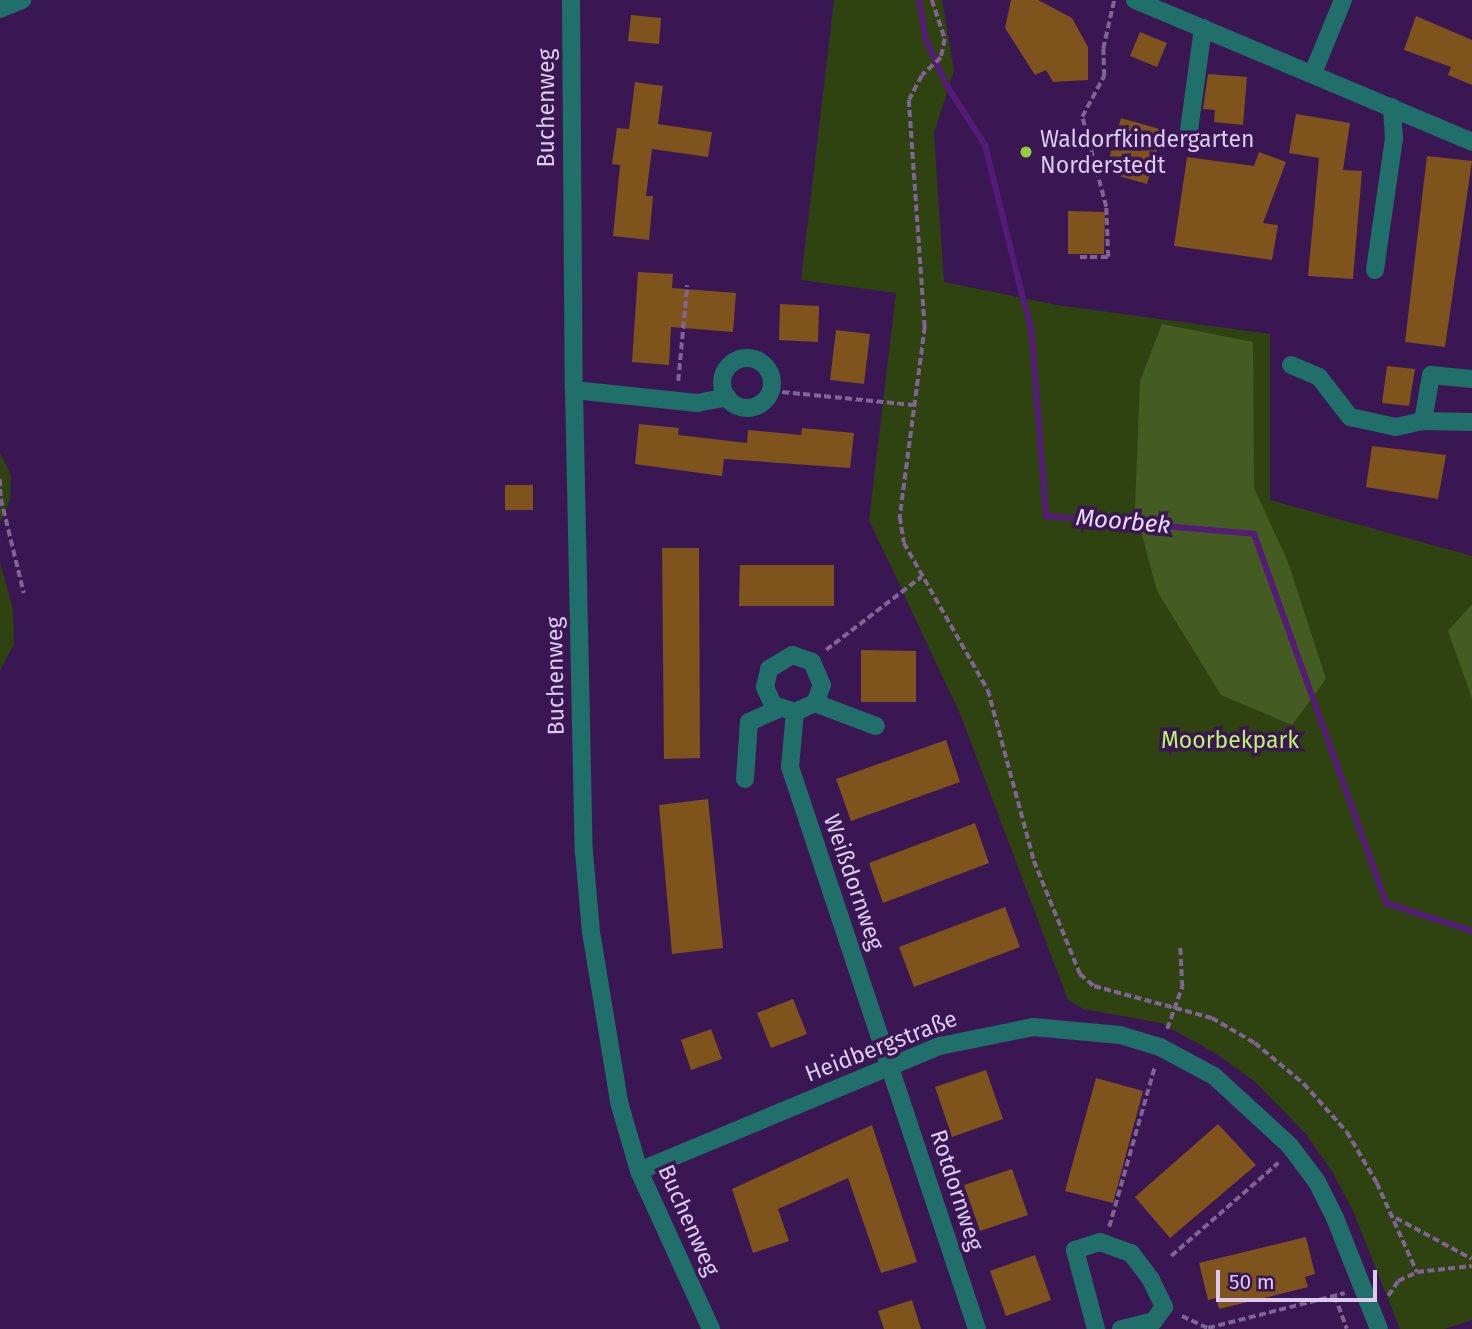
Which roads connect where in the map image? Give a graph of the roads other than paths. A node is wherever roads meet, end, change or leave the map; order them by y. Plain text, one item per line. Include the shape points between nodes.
1 (22, 0) edge
2 (571, 0) edge
3 (1135, 0) edge
4 (1343, 0) edge
5 (0, 9) edge
6 (1203, 28) junction
7 (1313, 73) junction
8 (1392, 107) junction
9 (1189, 130) dead end
10 (1472, 142) edge
11 (1375, 270) dead end
12 (1291, 365) dead end
13 (1472, 379) edge
14 (574, 390) junction
15 (727, 397) junction
16 (1423, 421) junction
17 (1472, 422) edge
18 (815, 703) junction
19 (786, 710) junction
20 (876, 726) dead end
21 (745, 779) dead end
22 (891, 1065) junction
23 (639, 1171) junction
24 (1376, 1323) edge
25 (711, 1329) edge
26 (977, 1329) edge
27 (1096, 1329) edge
28 (1121, 1329) edge

1 - 5 street
2 - 14 street, Buchenweg
3 - 6 street
4 - 7 street
6 - 7 street
6 - 9 street
7 - 8 street
8 - 10 street
8 - 11 street via 1394,138
12 - 16 street via 1319,377 1350,417 1396,427
13 - 16 street via 1431,375
14 - 15 street via 697,403
14 - 23 street, Buchenweg via 584,852 591,932 619,1102
15 - 15 street via 742,408 755,408 772,391 768,368 747,358 726,370 722,381
16 - 17 street
18 - 19 street
18 - 19 street, Weißdornweg via 822,685 811,661 786,656 769,669 765,687
18 - 20 street
19 - 21 street via 749,722
19 - 22 street, Weißdornweg via 790,767
22 - 23 street, Heidbergstraße
22 - 24 street, Heidbergstraße via 940,1045 1033,1027 1120,1035 1188,1060 1241,1097 1317,1182
22 - 26 street, Rotdornweg
23 - 25 street, Buchenweg
27 - 28 street via 1075,1250 1104,1244 1131,1253 1152,1280 1164,1307 1154,1321

